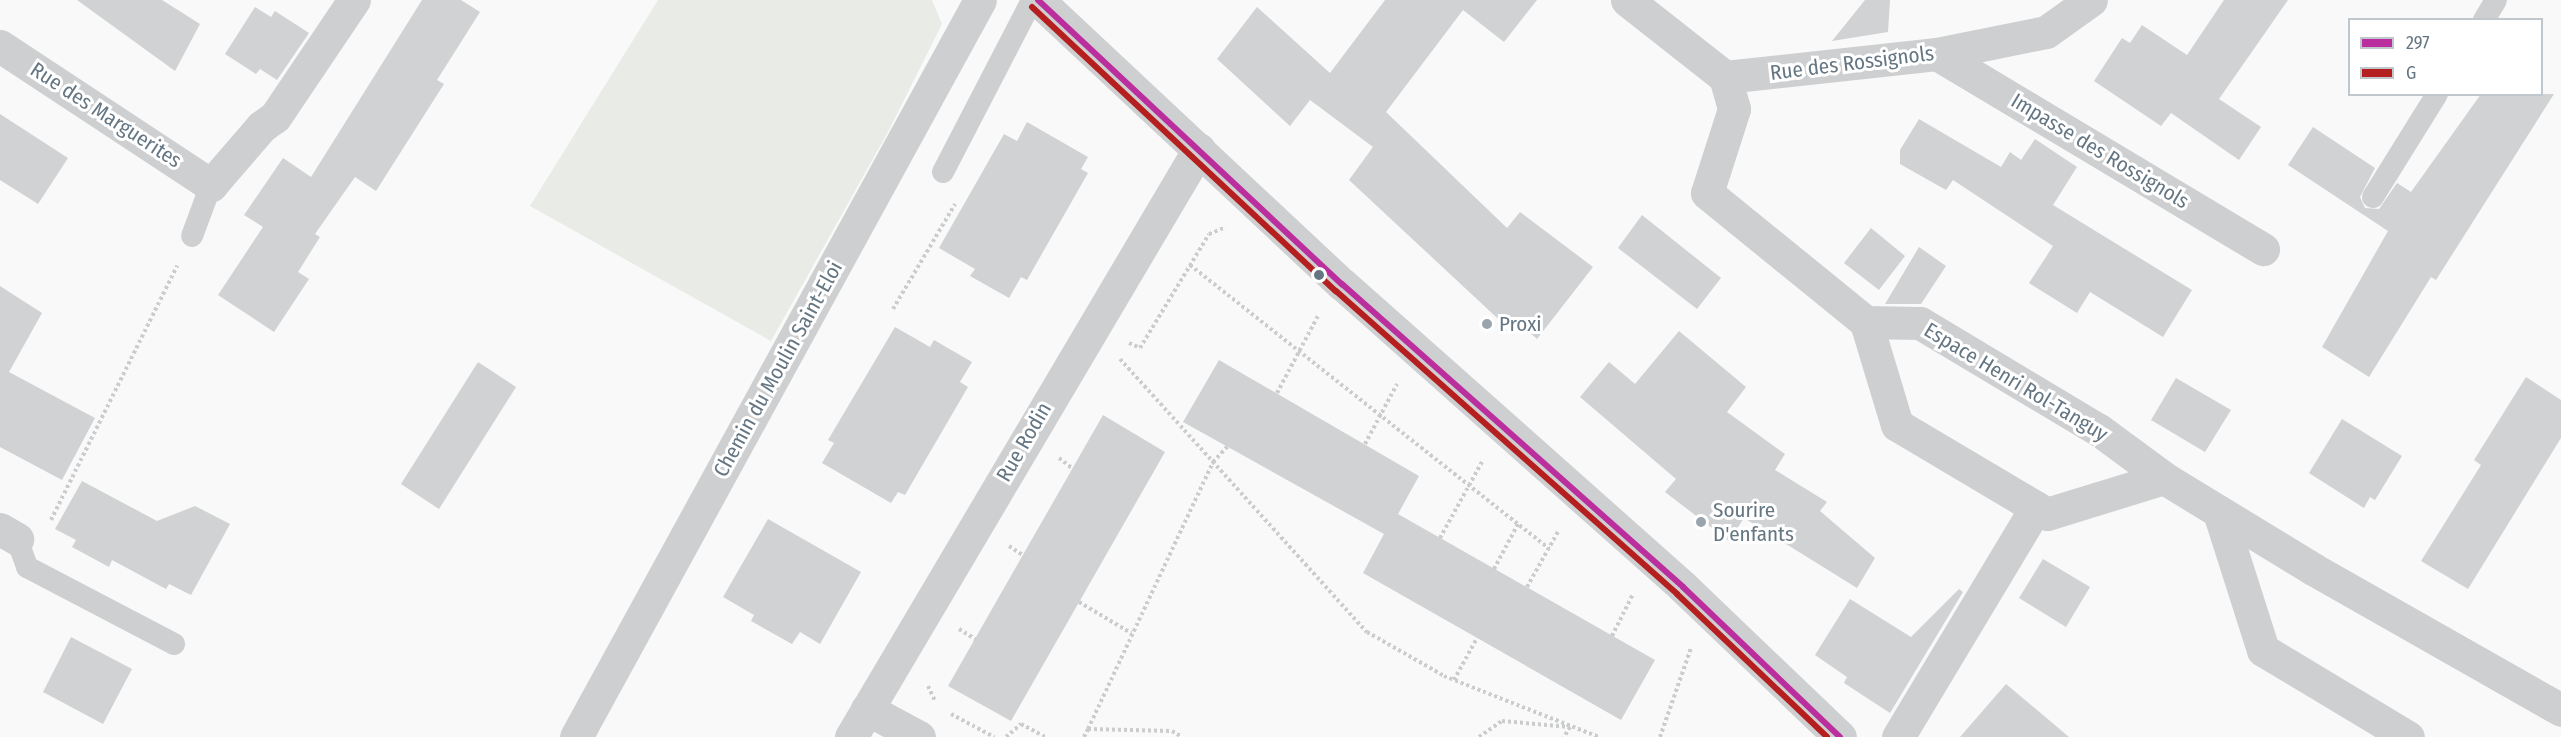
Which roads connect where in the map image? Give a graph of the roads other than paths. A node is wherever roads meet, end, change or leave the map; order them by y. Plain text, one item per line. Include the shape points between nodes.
1 (354, 0) edge
2 (980, 0) edge
3 (1032, 0) edge
4 (1038, 0) edge
5 (1627, 0) edge
6 (2091, 0) edge
7 (2496, 0) edge
8 (2485, 18) edge
9 (0, 46) edge
10 (1937, 54) junction
11 (1725, 77) junction
12 (2436, 96) edge
13 (1199, 149) junction
14 (943, 172) dead end
15 (211, 185) junction
16 (2373, 197) dead end
17 (192, 236) road end
18 (2263, 249) dead end
19 (1866, 322) junction
20 (2164, 478) junction
21 (2036, 507) junction
22 (2219, 512) junction
23 (15, 545) edge
24 (174, 644) dead end
25 (867, 709) junction
26 (2561, 710) edge
27 (1823, 731) edge
28 (576, 737) edge
29 (851, 737) edge
30 (919, 737) edge
31 (1898, 737) edge
32 (2408, 737) edge

1 - 15 street via 275,117 261,127
2 - 28 street, Chemin du Moulin Saint-Eloi
3 - 14 lane
4 - 13 street
5 - 11 street
6 - 10 street, Rue des Rossignols via 2046,32
7 - 8 lane
9 - 15 street, Rue des Marguerites
10 - 11 street, Rue des Rossignols
10 - 18 street, Impasse des Rossignols
11 - 19 street via 1734,110 1707,193
12 - 16 lane
13 - 25 street, Rue Rodin
13 - 27 street via 1683,587
15 - 17 lane
19 - 20 street, Espace Henri Rol-Tanguy via 1920,323 2099,430
19 - 21 street via 1897,425
20 - 21 street via 2047,514
20 - 22 street, Espace Henri Rol-Tanguy
21 - 31 street
22 - 26 street, Espace Henri Rol-Tanguy
22 - 32 street via 2263,650
23 - 24 lane
25 - 29 street, Rue Rodin
25 - 30 street

